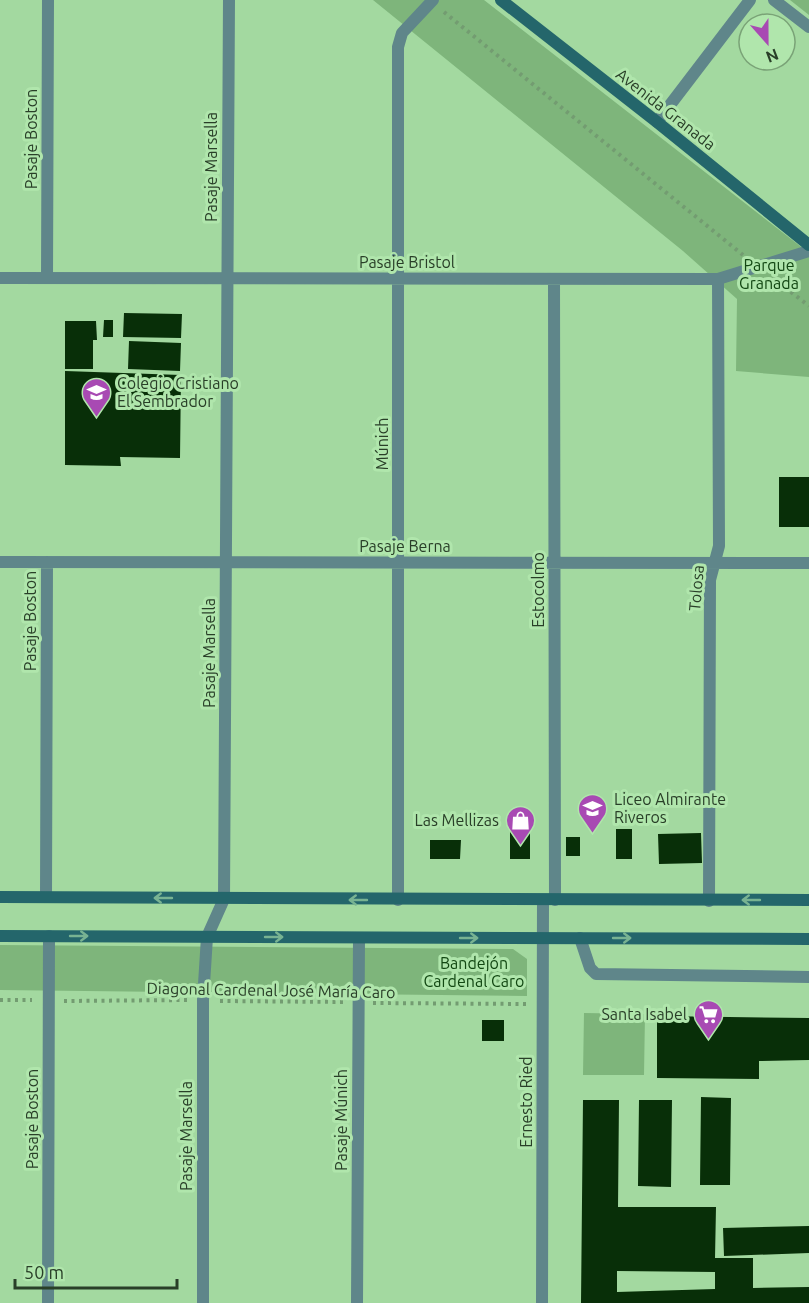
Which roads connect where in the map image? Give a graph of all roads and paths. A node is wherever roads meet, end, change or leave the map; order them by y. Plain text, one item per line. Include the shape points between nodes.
1 (48, 0) edge
2 (229, 0) edge
3 (501, 0) edge
4 (750, 0) edge
5 (774, 0) edge
6 (432, 1) edge
7 (809, 27) edge
8 (657, 122) junction
9 (809, 245) edge
10 (809, 251) edge
11 (760, 268) junction
12 (0, 278) edge
13 (47, 278) junction
14 (227, 278) junction
15 (398, 279) junction
16 (554, 279) junction
17 (718, 279) junction
18 (809, 306) edge
19 (0, 562) edge
20 (47, 562) junction
21 (226, 562) junction
22 (398, 562) junction
23 (554, 562) junction
24 (715, 562) junction
25 (809, 563) edge
26 (0, 897) edge
27 (46, 897) junction
28 (224, 899) junction
29 (398, 900) junction
30 (549, 900) junction
31 (809, 900) edge
32 (709, 901) junction
33 (0, 936) edge
34 (49, 936) junction
35 (207, 937) junction
36 (359, 938) junction
37 (543, 938) junction
38 (580, 938) junction
39 (809, 939) edge
40 (809, 977) edge
41 (0, 1000) edge
42 (203, 1000) junction
43 (49, 1001) junction
44 (358, 1002) junction
45 (543, 1004) junction
46 (48, 1303) edge
47 (202, 1303) edge
48 (357, 1303) edge
49 (542, 1303) edge

1 - 13 street, Pasaje Boston
2 - 14 street, Pasaje Marsella
3 - 8 main road, Avenida Granada
4 - 8 street
5 - 7 street
6 - 11 path
6 - 15 street, Múnich via 402,33 398,47
8 - 9 main road, Avenida Granada
10 - 11 street, Pasaje Bristol
11 - 17 street, Pasaje Bristol
11 - 18 path
12 - 13 street, Pasaje Bristol
13 - 14 street, Pasaje Bristol
14 - 15 street, Pasaje Bristol
14 - 21 street, Pasaje Marsella
15 - 16 street, Pasaje Bristol
15 - 22 street, Múnich
16 - 17 street, Pasaje Bristol
16 - 23 street, Estocolmo
17 - 24 street, Tolosa via 719,546
19 - 20 street, Pasaje Berna
20 - 21 street, Pasaje Berna
20 - 27 street, Pasaje Boston
21 - 22 street, Pasaje Berna
21 - 28 street, Pasaje Marsella
22 - 23 street, Pasaje Berna
22 - 29 street, Múnich
23 - 24 street, Pasaje Berna
23 - 30 street, Estocolmo
24 - 25 street, Pasaje Berna
24 - 32 street, Tolosa via 710,580
26 - 27 main road
28 -> 27 main road
29 -> 28 main road
28 - 35 street, Pasaje Marsella
29 - 30 main road
30 - 32 main road
30 - 37 street, Ernesto Ried
31 -> 32 main road
33 - 34 main road
34 -> 35 main road
34 - 43 street, Pasaje Boston
35 -> 36 main road
35 - 42 street, Pasaje Marsella
36 -> 37 main road
36 - 44 street, Pasaje Múnich
37 - 38 main road
37 - 45 street, Ernesto Ried
38 -> 39 main road
38 - 40 street via 590,968 596,974
41 - 43 path, Diagonal Cardenal José María Caro
42 - 43 path, Diagonal Cardenal José María Caro
42 - 44 path, Diagonal Cardenal José María Caro
42 - 47 street, Pasaje Marsella
43 - 46 street, Pasaje Boston
44 - 45 path, Diagonal Cardenal José María Caro
44 - 48 street, Pasaje Múnich
45 - 49 street, Ernesto Ried

